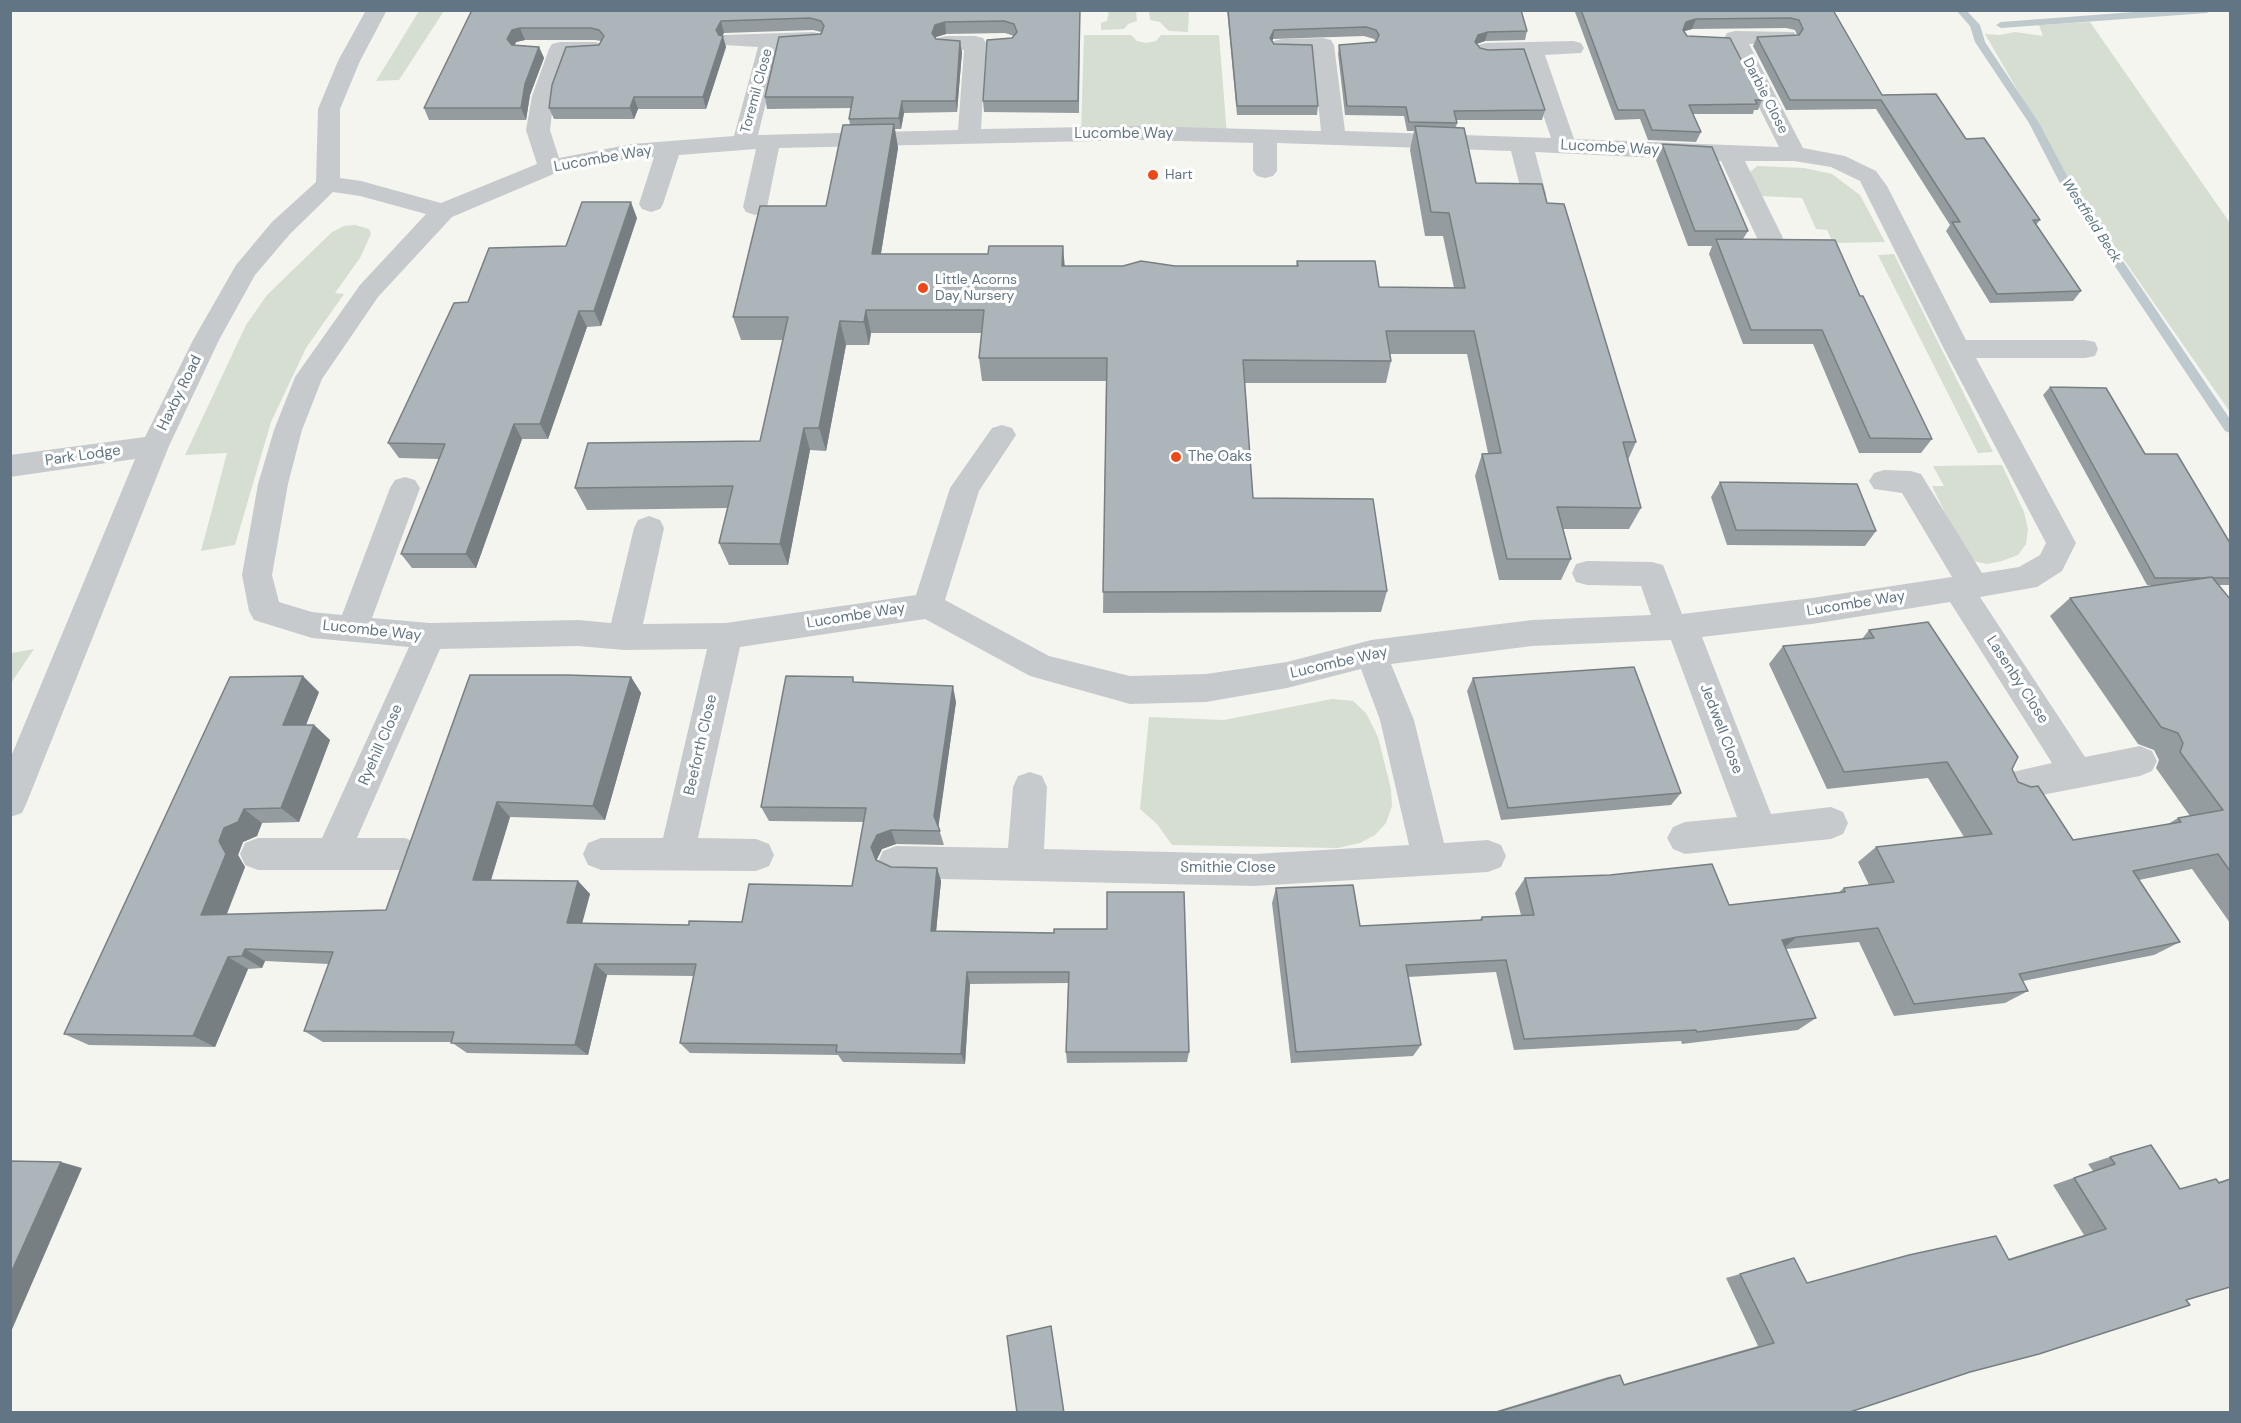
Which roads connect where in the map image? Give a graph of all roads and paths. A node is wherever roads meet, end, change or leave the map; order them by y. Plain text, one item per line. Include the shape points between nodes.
1 (376, 10) edge
2 (1786, 37) edge
3 (813, 39) edge
4 (732, 40) edge
5 (771, 40) junction
6 (946, 43) edge
7 (1282, 46) edge
8 (1573, 48) dead end
9 (536, 49) edge
10 (560, 49) junction
11 (595, 49) edge
12 (1532, 49) junction
13 (1486, 50) edge
14 (969, 136) junction
15 (1265, 136) junction
16 (1334, 138) junction
17 (756, 142) junction
18 (1521, 144) junction
19 (1565, 146) junction
20 (669, 148) junction
21 (1730, 154) junction
22 (1794, 154) junction
23 (550, 167) junction
24 (1264, 171) dead end
25 (328, 184) junction
26 (1534, 194) edge
27 (651, 204) dead end
28 (755, 207) dead end
29 (443, 211) junction
30 (1770, 238) edge
31 (1957, 349) junction
32 (2085, 349) dead end
33 (1002, 435) dead end
34 (155, 446) junction
35 (10, 466) edge
36 (1884, 481) dead end
37 (405, 488) dead end
38 (649, 528) dead end
39 (1587, 573) dead end
40 (1965, 586) junction
41 (928, 606) junction
42 (1677, 627) junction
43 (352, 629) junction
44 (430, 636) junction
45 (726, 636) junction
46 (624, 637) junction
47 (1371, 653) junction
48 (2140, 761) dead end
49 (2077, 773) junction
50 (2011, 786) edge
51 (1030, 787) dead end
52 (10, 801) edge
53 (1831, 823) dead end
54 (1760, 831) junction
55 (1685, 838) dead end
56 (258, 854) dead end
57 (332, 854) junction
58 (405, 854) edge
59 (601, 854) dead end
60 (677, 854) junction
61 (756, 855) dead end
62 (1488, 856) dead end
63 (1430, 860) junction
64 (896, 862) dead end
65 (1025, 865) junction

1 - 25 street via 329,109
2 - 22 street, Darbie Close via 1724,38
3 - 5 street, Toremil Close
4 - 5 street, Toremil Close
5 - 17 street, Toremil Close
6 - 14 street via 985,43
7 - 16 street via 1333,45
8 - 12 street
9 - 10 street
10 - 11 street
10 - 23 street via 543,96 538,130
12 - 13 street
12 - 19 street
14 - 15 street, Lucombe Way via 1019,148 1141,133
14 - 17 street, Lucombe Way
15 - 16 street, Lucombe Way
15 - 24 street
16 - 18 street, Lucombe Way
17 - 20 street, Lucombe Way
17 - 28 street, Toremil Close
18 - 19 street, Lucombe Way
18 - 26 street
19 - 21 street, Lucombe Way
20 - 23 street, Lucombe Way
20 - 27 street
21 - 22 street, Lucombe Way
21 - 30 street
22 - 31 street, Lucombe Way via 1837,161 1868,176
23 - 29 street, Lucombe Way
25 - 29 street
25 - 34 street, Haxby Road via 281,228 245,271 206,340
29 - 43 street, Lucombe Way via 369,291 309,377 288,430 273,484 257,575 265,611 312,625
31 - 32 street
31 - 40 street, Lucombe Way via 2061,543 2051,563 2026,578
33 - 41 street via 965,488
34 - 35 street, Park Lodge
34 - 52 street, Haxby Road
36 - 40 street, Lasenby Close via 1911,482
37 - 43 street
38 - 46 street
39 - 42 street, Jedwell Close via 1652,574
40 - 42 street, Lucombe Way via 1812,612
40 - 49 street, Lasenby Close
41 - 45 street, Lucombe Way
41 - 47 street, Lucombe Way via 1041,668 1130,690 1206,688 1287,675
42 - 47 street, Lucombe Way via 1532,633
42 - 54 street, Jedwell Close
43 - 44 street, Lucombe Way
44 - 46 street, Lucombe Way via 578,633
44 - 57 street, Ryehill Close
45 - 46 street, Lucombe Way
45 - 60 street, Beeforth Close
47 - 63 street via 1397,720
48 - 49 street
49 - 50 street
51 - 65 street
53 - 54 street
54 - 55 street
56 - 57 street
57 - 58 street
59 - 60 street
60 - 61 street
62 - 63 street, Smithie Close
63 - 65 street, Smithie Close via 1254,870
64 - 65 street, Smithie Close

